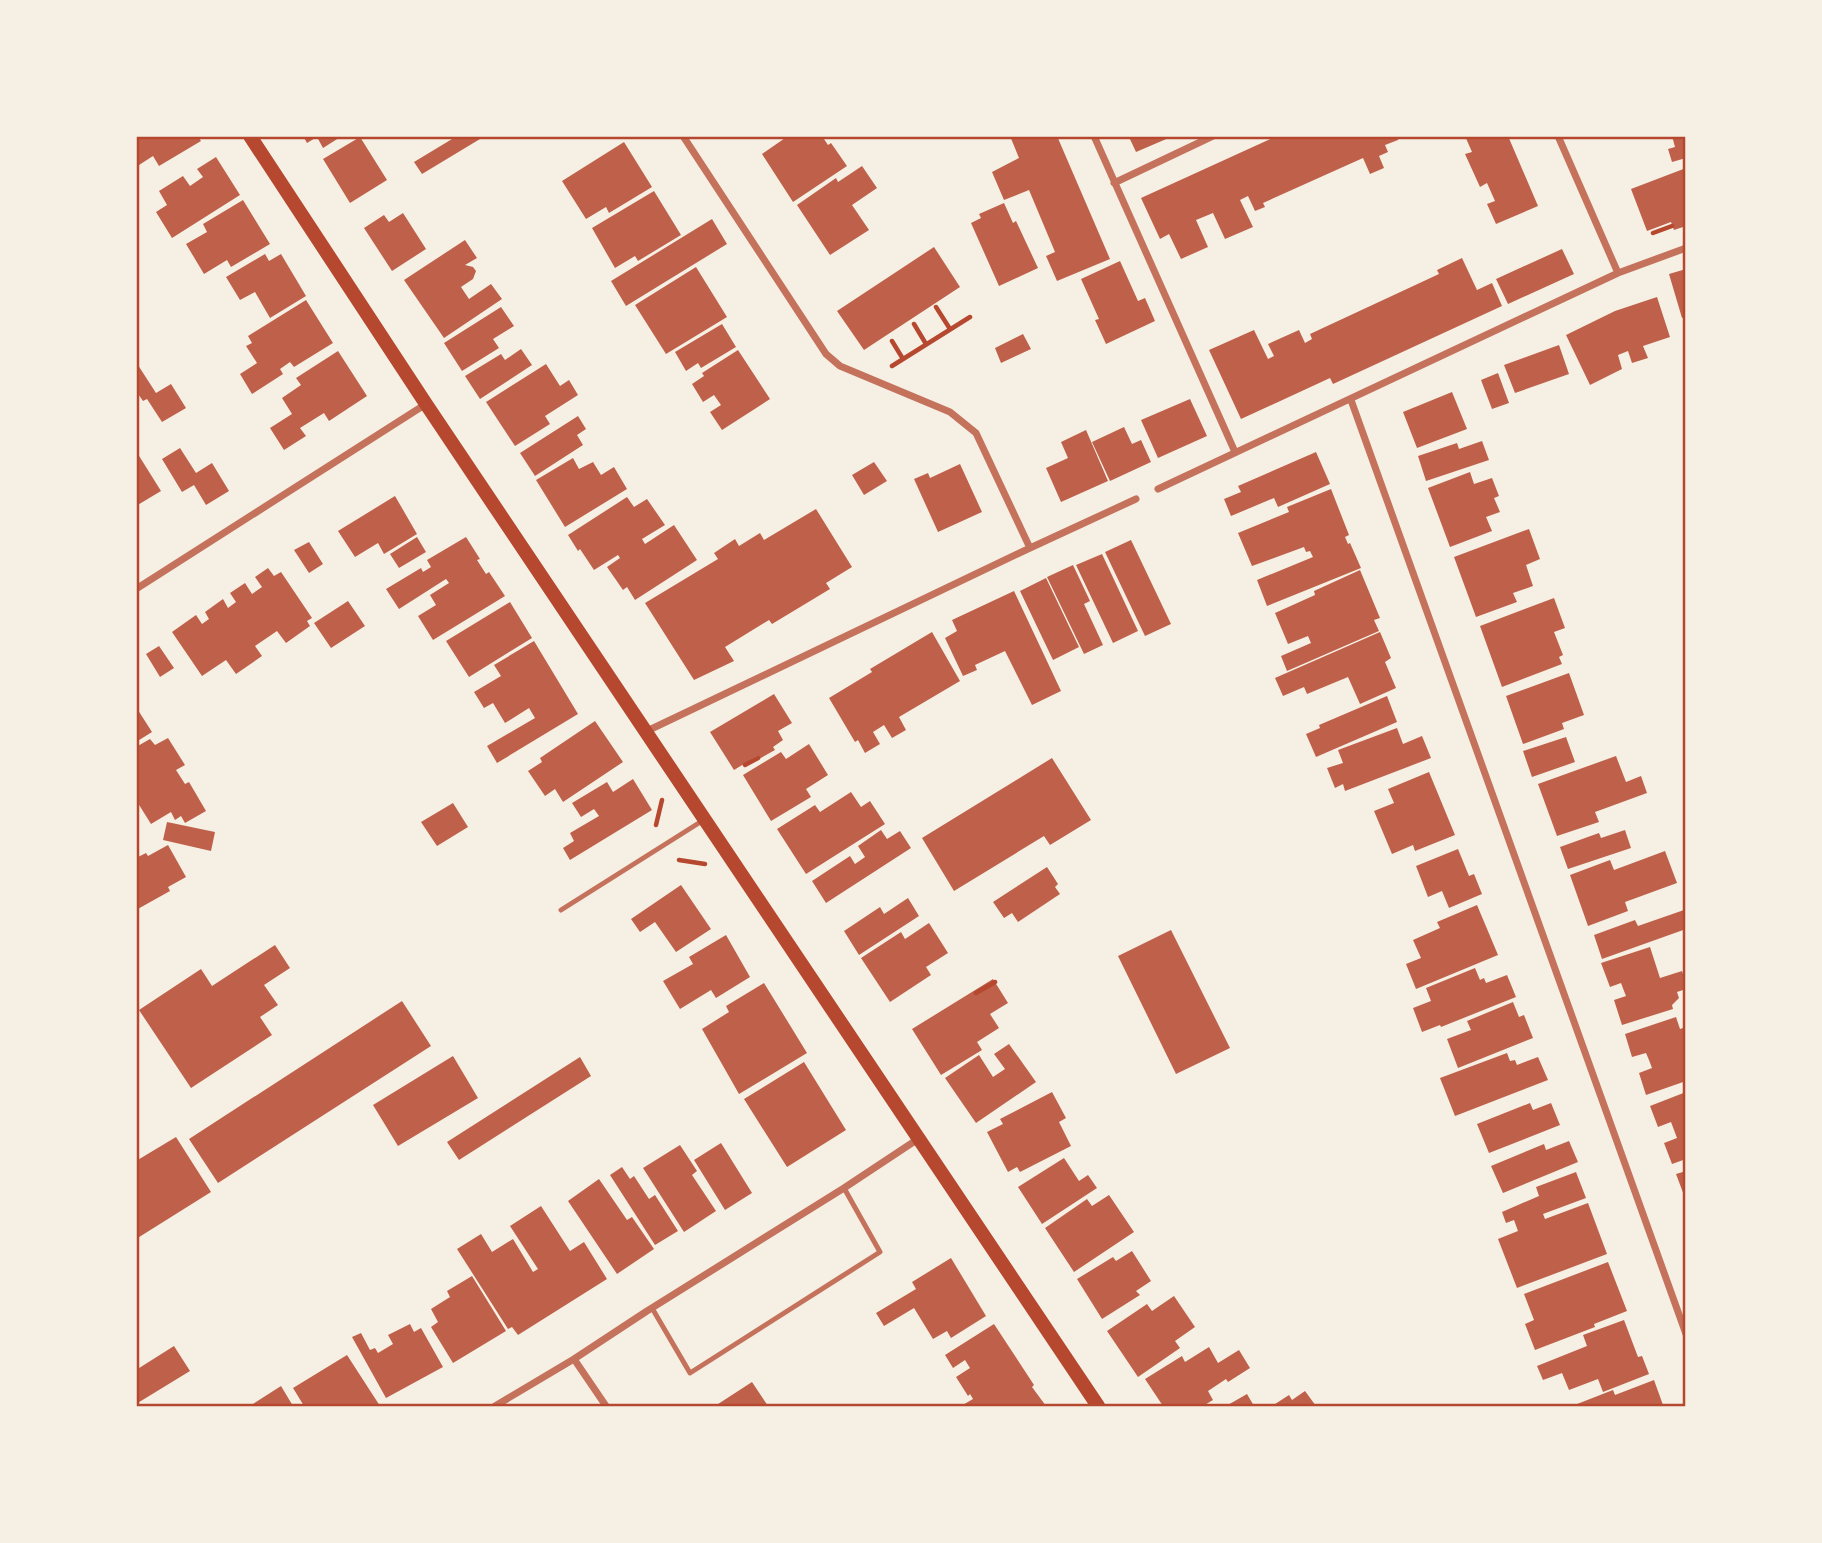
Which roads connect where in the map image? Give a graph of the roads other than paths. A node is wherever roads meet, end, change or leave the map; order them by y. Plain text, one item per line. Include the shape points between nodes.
1 (250, 136) edge
2 (683, 136) edge
3 (1094, 136) edge
4 (1213, 136) edge
5 (1558, 136) edge
6 (1114, 183) junction
7 (1685, 248) edge
8 (1618, 273) junction
9 (1351, 400) junction
10 (426, 404) junction
11 (1235, 453) junction
12 (1158, 489) dead end
13 (1136, 499) dead end
14 (1030, 548) junction
15 (136, 589) edge
16 (647, 732) junction
17 (705, 820) junction
18 (561, 910) dead end
19 (918, 1139) junction
20 (844, 1188) junction
21 (652, 1307) junction
22 (1685, 1334) edge
23 (574, 1359) junction
24 (495, 1406) edge
25 (606, 1406) edge
26 (1098, 1406) edge

1 - 10 main road
2 - 14 street via 826,354 840,366 950,412 976,433
3 - 6 street
4 - 6 street
5 - 8 street
6 - 11 street
7 - 8 street
8 - 9 street
9 - 11 street
9 - 22 street
10 - 15 street
10 - 16 main road
11 - 12 street
13 - 14 street
14 - 16 street
16 - 17 main road
17 - 18 lane
17 - 19 main road
19 - 20 street
19 - 26 main road
20 - 21 street
20 - 21 lane via 880,1252 690,1373
21 - 23 street
23 - 24 street
23 - 25 street

